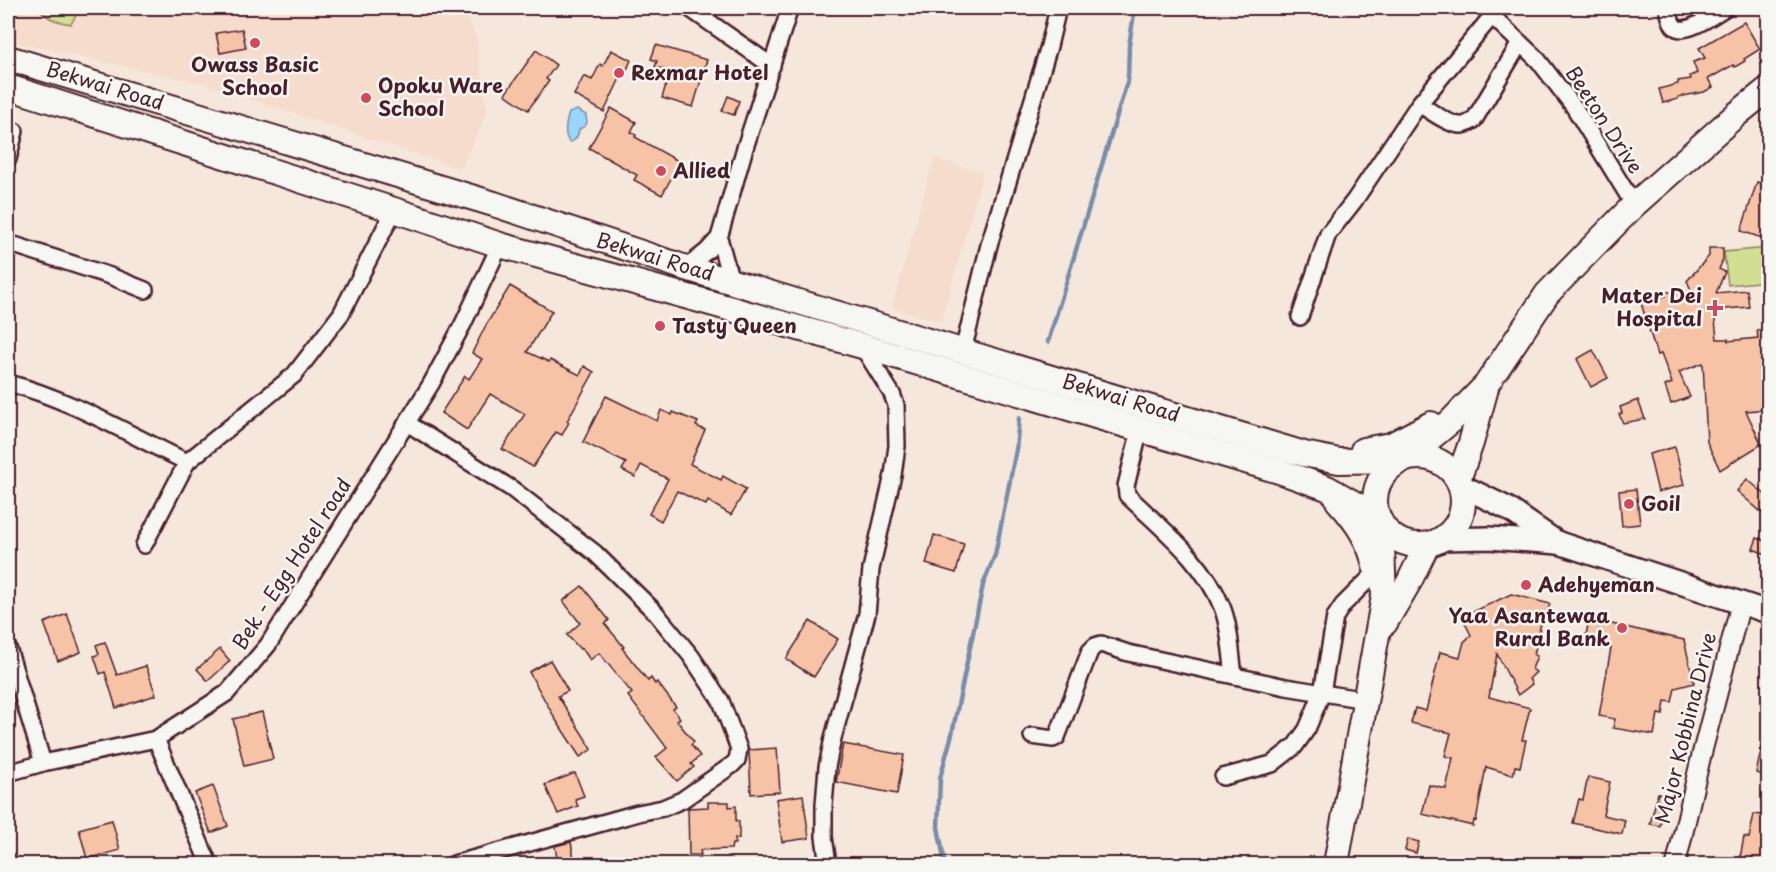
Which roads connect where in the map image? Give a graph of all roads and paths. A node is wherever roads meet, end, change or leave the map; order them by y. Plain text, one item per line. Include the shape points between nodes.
1 (689, 8) edge
2 (790, 8) edge
3 (1058, 8) edge
4 (1668, 8) edge
5 (1725, 8) edge
6 (1490, 12) edge
7 (1520, 43) junction
8 (8, 58) edge
9 (772, 66) junction
10 (8, 87) edge
11 (1768, 89) edge
12 (1419, 104) junction
13 (8, 129) edge
14 (8, 159) edge
15 (367, 166) junction
16 (357, 198) junction
17 (1634, 205) junction
18 (394, 210) junction
19 (719, 238) junction
20 (8, 243) edge
21 (500, 246) junction
22 (686, 268) junction
23 (731, 281) junction
24 (145, 290) dead end
25 (1300, 316) dead end
26 (862, 346) junction
27 (963, 351) junction
28 (8, 383) edge
29 (1479, 393) junction
30 (407, 423) junction
31 (1140, 429) junction
32 (1304, 454) junction
33 (1403, 460) junction
34 (187, 462) junction
35 (1459, 483) junction
36 (1327, 488) junction
37 (1380, 520) junction
38 (1434, 542) junction
39 (1559, 543) junction
40 (144, 545) dead end
41 (1376, 572) junction
42 (1741, 603) junction
43 (1768, 612) edge
44 (1379, 628) junction
45 (8, 648) edge
46 (1234, 675) junction
47 (1322, 693) junction
48 (1366, 700) junction
49 (1032, 736) dead end
50 (156, 739) junction
51 (43, 763) junction
52 (8, 773) edge
53 (1223, 777) dead end
54 (209, 864) edge
55 (454, 864) edge
56 (828, 864) edge
57 (1336, 864) edge
58 (1676, 864) edge

1 - 9 street
2 - 9 street
3 - 27 street via 989,245
4 - 5 street via 1670,19 1680,30
6 - 7 street, Beeton Drive
6 - 12 street
7 - 12 street via 1474,120 1461,126 1453,124
7 - 17 street, Beeton Drive via 1580,114
8 - 15 highway, Bekwai Road
9 - 19 street
10 - 16 highway, Bekwai Road
11 - 17 highway
12 - 25 street via 1328,234
13 - 14 street via 15,131
15 - 16 highway
15 - 22 highway, Bekwai Road
16 - 18 highway, Bekwai Road
17 - 29 highway via 1547,294
18 - 21 highway, Bekwai Road
18 - 34 street via 341,314 294,375
19 - 22 street
19 - 23 street
20 - 24 street
21 - 26 highway, Bekwai Road
21 - 30 street, Bek - Egg Hotel road via 463,324
22 - 23 highway, Bekwai Road
23 - 27 highway, Bekwai Road
26 - 31 highway, Bekwai Road
26 - 56 street via 896,405 897,446 871,569 867,614 827,767 824,837
27 - 32 highway, Bekwai Road
28 - 34 street via 66,403
29 - 32 highway via 1391,445
29 - 33 highway
29 - 35 highway via 1471,443
30 - 50 street, Bek - Egg Hotel road via 268,645 227,693
30 - 55 street via 512,489 595,553 629,586 697,665 721,701 739,749 732,765 673,804
31 - 36 highway, Bekwai Road
31 - 46 street via 1127,495 1197,563 1219,600 1226,619
32 - 33 highway via 1339,461
33 - 35 highway via 1436,460 1449,468
33 - 37 highway via 1381,478 1376,491
34 - 40 street
35 - 38 highway via 1463,497 1458,522 1451,532
35 - 39 main road via 1507,507
36 - 37 highway, Bekwai Road
36 - 41 highway via 1354,518 1368,542
37 - 38 highway via 1393,537 1409,544
37 - 44 highway via 1385,588
38 - 39 main road via 1489,538
38 - 44 highway
39 - 42 main road
41 - 44 highway
41 - 47 street via 1335,618
42 - 43 main road
42 - 58 street, Major Kobbina Drive
44 - 48 highway
45 - 51 street
46 - 47 street
46 - 49 street via 1101,644 1090,651 1057,737
47 - 48 street
47 - 53 street via 1295,746 1272,764
48 - 57 highway
50 - 51 street, Bek - Egg Hotel road
50 - 54 street
51 - 52 street, Bek - Egg Hotel road

